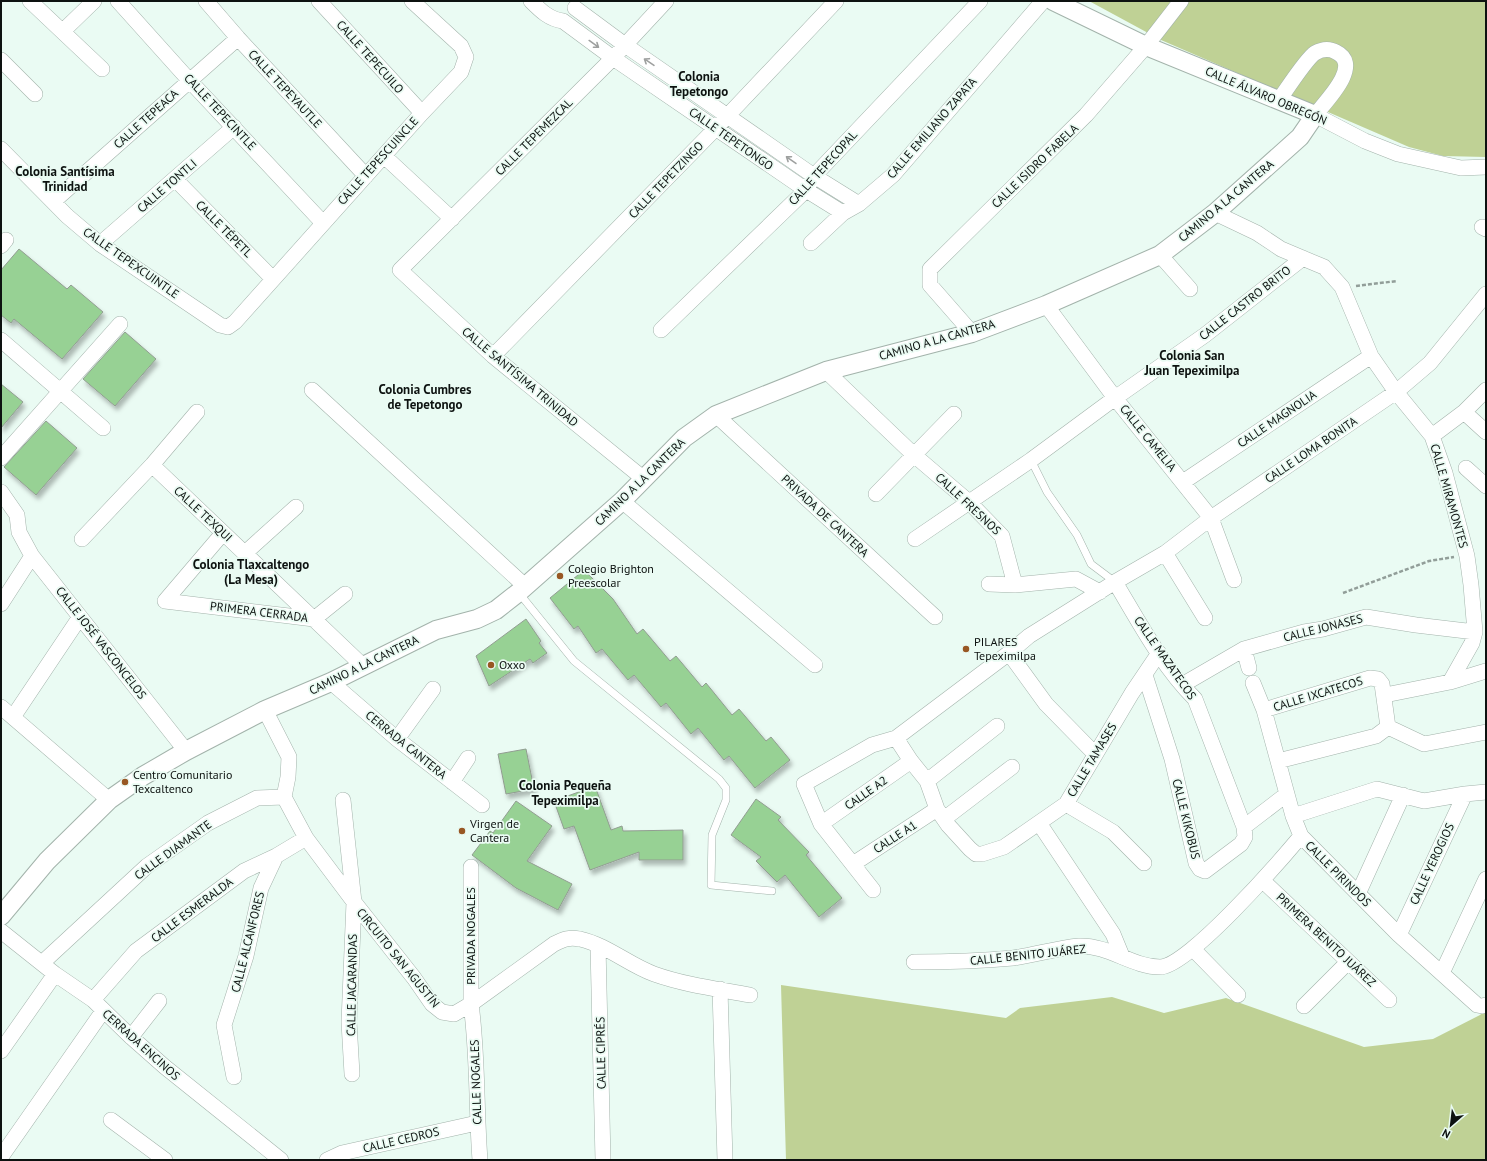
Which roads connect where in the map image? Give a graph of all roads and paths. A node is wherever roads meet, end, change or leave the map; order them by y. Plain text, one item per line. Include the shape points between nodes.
1 (30, 1) edge
2 (94, 1) edge
3 (118, 1) edge
4 (206, 1) edge
5 (319, 1) edge
6 (412, 1) edge
7 (531, 1) edge
8 (666, 1) edge
9 (836, 1) edge
10 (980, 1) edge
11 (1043, 1) edge
12 (1054, 1) edge
13 (1181, 1) edge
14 (578, 4) edge
15 (563, 21) junction
16 (62, 31) junction
17 (238, 38) junction
18 (625, 46) junction
19 (1146, 46) junction
20 (613, 58) junction
21 (1, 60) edge
22 (102, 69) dead end
23 (189, 80) junction
24 (35, 94) dead end
25 (1279, 100) junction
26 (422, 113) junction
27 (1315, 115) junction
28 (727, 116) junction
29 (234, 127) junction
30 (716, 128) junction
31 (1, 149) edge
32 (384, 156) junction
33 (1486, 167) edge
34 (366, 176) junction
35 (814, 176) junction
36 (175, 179) junction
37 (806, 190) junction
38 (54, 201) junction
39 (859, 204) junction
40 (843, 213) junction
41 (1215, 214) junction
42 (452, 219) junction
43 (323, 223) junction
44 (811, 243) dead end
45 (100, 244) junction
46 (1160, 255) junction
47 (1303, 258) junction
48 (400, 270) joint
49 (273, 279) junction
50 (1397, 281) dead end
51 (1342, 287) junction
52 (1190, 289) dead end
53 (1486, 294) edge
54 (1046, 305) junction
55 (235, 322) joint
56 (120, 324) dead end
57 (661, 330) dead end
58 (972, 333) junction
59 (1, 340) edge
60 (493, 356) junction
61 (1371, 356) junction
62 (826, 371) junction
63 (312, 390) dead end
64 (1486, 390) edge
65 (60, 392) junction
66 (1396, 392) junction
67 (1115, 398) junction
68 (196, 412) dead end
69 (1464, 412) junction
70 (954, 414) dead end
71 (716, 415) junction
72 (102, 428) dead end
73 (1486, 432) edge
74 (1432, 436) junction
75 (914, 455) junction
76 (1, 458) edge
77 (1032, 460) junction
78 (152, 465) junction
79 (1466, 468) dead end
80 (644, 479) junction
81 (1184, 482) junction
82 (1486, 486) edge
83 (1, 492) edge
84 (876, 494) dead end
85 (622, 501) junction
86 (969, 502) junction
87 (296, 507) dead end
88 (1211, 518) junction
89 (223, 533) junction
90 (82, 539) dead end
91 (915, 539) dead end
92 (244, 553) junction
93 (1165, 553) junction
94 (32, 556) junction
95 (1467, 556) junction
96 (1234, 580) dead end
97 (1115, 582) junction
98 (989, 584) dead end
99 (1015, 584) junction
100 (522, 589) junction
101 (1100, 592) junction
102 (1343, 593) dead end
103 (345, 594) dead end
104 (1, 604) edge
105 (80, 617) junction
106 (935, 617) dead end
107 (1205, 618) dead end
108 (314, 619) junction
109 (1475, 632) junction
110 (1244, 649) junction
111 (1009, 653) junction
112 (1159, 653) junction
113 (815, 665) dead end
114 (363, 666) junction
115 (1486, 671) edge
116 (1145, 674) junction
117 (331, 682) junction
118 (1450, 682) junction
119 (1182, 685) junction
120 (433, 689) dead end
121 (1384, 694) junction
122 (1, 707) edge
123 (265, 710) junction
124 (1264, 710) junction
125 (13, 717) junction
126 (997, 726) dead end
127 (1388, 727) junction
128 (1486, 732) edge
129 (896, 738) junction
130 (397, 739) junction
131 (186, 751) junction
132 (1095, 754) junction
133 (468, 758) dead end
134 (911, 761) junction
135 (1278, 761) junction
136 (1012, 767) dead end
137 (927, 781) junction
138 (452, 782) junction
139 (1486, 792) edge
140 (1287, 794) junction
141 (1465, 794) junction
142 (1403, 795) junction
143 (284, 797) junction
144 (109, 800) junction
145 (343, 800) dead end
146 (1066, 804) junction
147 (482, 805) dead end
148 (941, 814) junction
149 (1293, 816) junction
150 (1039, 823) junction
151 (821, 824) junction
152 (1244, 827) junction
153 (1300, 836) junction
154 (306, 838) junction
155 (276, 856) junction
156 (1144, 863) dead end
157 (853, 864) junction
158 (471, 867) dead end
159 (1486, 879) edge
160 (1263, 881) junction
161 (873, 890) dead end
162 (772, 891) dead end
163 (1358, 894) junction
164 (354, 902) junction
165 (1, 916) edge
166 (1, 931) edge
167 (1399, 935) junction
168 (598, 946) junction
169 (1193, 949) junction
170 (1122, 956) junction
171 (914, 962) dead end
172 (1348, 962) junction
173 (42, 963) junction
174 (1442, 973) junction
175 (55, 974) junction
176 (720, 989) junction
177 (750, 995) dead end
178 (1238, 995) dead end
179 (1389, 1000) dead end
180 (159, 1001) dead end
181 (471, 1004) junction
182 (98, 1005) junction
183 (1482, 1005) edge
184 (1304, 1006) dead end
185 (131, 1036) junction
186 (1, 1051) edge
187 (352, 1074) dead end
188 (234, 1077) dead end
189 (111, 1120) dead end
190 (477, 1123) junction
191 (1, 1157) edge
192 (165, 1160) edge
193 (281, 1160) edge
194 (327, 1160) edge
195 (480, 1160) edge
196 (603, 1160) edge
197 (725, 1160) edge

1 - 16 street
2 - 16 street
3 - 23 street, CALLE TEPECINTLE
4 - 17 street, CALLE TEPEYAUTLE
5 - 26 street, CALLE TEPECUILO
6 - 26 street, CALLE TEPESCUINCLE via 461,46 466,57 461,72
7 - 15 street, CALLE TEPETONGO via 548,17
8 - 18 street, CALLE TEPEMEZCAL
9 - 28 street, CALLE TEPETZINGO
10 - 35 street, CALLE TEPECOPAL
11 - 39 street, CALLE EMILIANO ZAPATA via 893,175
12 - 19 street, CALLE ÁLVARO OBREGÓN
13 - 19 street, CALLE ISIDRO FABELA
14 - 15 street
14 - 18 street, CALLE TEPETONGO
15 -> 20 street, CALLE TEPETONGO
16 - 22 street
17 - 23 street, CALLE TEPEACA
17 - 34 street, CALLE TEPEYAUTLE
18 - 20 street, CALLE TEPEMEZCAL
28 -> 18 street, CALLE TEPETONGO
19 - 25 street, CALLE ÁLVARO OBREGÓN
19 - 58 street, CALLE ISIDRO FABELA via 1086,116 930,269 930,285
20 - 30 street, CALLE TEPETONGO
20 - 42 street, CALLE TEPEMEZCAL
21 - 24 street
23 - 29 street, CALLE TEPECINTLE
23 - 38 street, CALLE TEPEACA
25 - 27 street, CALLE ÁLVARO OBREGÓN
25 - 27 street via 1315,53 1324,49 1334,51 1345,60 1346,70
26 - 32 street, CALLE TEPESCUINCLE
27 - 33 street, CALLE ÁLVARO OBREGÓN via 1365,141 1398,154 1461,168
27 - 41 street, CAMINO A LA CANTERA via 1300,137
28 - 30 street, CALLE TEPETZINGO
35 -> 28 street, CALLE TEPETONGO
29 - 36 street, CALLE TONTLI
29 - 43 street, CALLE TEPECINTLE
30 - 37 street, CALLE TEPETONGO
30 - 60 street, CALLE TEPETZINGO
31 - 38 street, CALLE TEPEXCUINTLE
32 - 34 street, CALLE TEPESCUINCLE
32 - 42 street
34 - 43 street, CALLE TEPESCUINCLE
35 - 37 street, CALLE TEPECOPAL
35 - 39 street, CALLE TEPETONGO
36 - 45 street, CALLE TONTLI
36 - 49 street, CALLE TÉPETL
37 - 40 street, CALLE TEPETONGO
37 - 57 street, CALLE TEPECOPAL
38 - 45 street, CALLE TEPEXCUINTLE via 67,216
39 - 40 street, CALLE EMILIANO ZAPATA
40 - 44 street, CALLE EMILIANO ZAPATA
41 - 46 street, CAMINO A LA CANTERA
41 - 47 street, CALLE MIRAMONTES
42 - 48 street, CALLE TEPEMEZCAL
43 - 49 street, CALLE TEPESCUINCLE
45 - 55 street, CALLE TEPEXCUINTLE via 220,325 228,327
46 - 52 street
46 - 54 street, CAMINO A LA CANTERA
47 - 51 street, CALLE MIRAMONTES via 1324,267
47 - 67 street, CALLE CASTRO BRITO via 1205,335
48 - 60 street, CALLE SANTÍSIMA TRINIDAD
49 - 55 street, CALLE TEPESCUINCLE
50 - 51 path
51 - 61 street, CALLE MIRAMONTES
53 - 66 street, CALLE LOMA BONITA via 1430,363
54 - 58 street, CAMINO A LA CANTERA
54 - 67 street, CALLE CAMELIA
56 - 65 street
58 - 62 street, CAMINO A LA CANTERA
59 - 65 street
60 - 80 street, CALLE SANTÍSIMA TRINIDAD
61 - 66 street, CALLE MIRAMONTES
61 - 81 street, CALLE MAGNOLIA
62 - 71 street, CAMINO A LA CANTERA
62 - 75 street, CALLE FRESNOS
63 - 100 street
64 - 69 street
65 - 72 street
65 - 76 street
66 - 74 street, CALLE MIRAMONTES
66 - 88 street, CALLE LOMA BONITA
67 - 77 street, CALLE CASTRO BRITO
67 - 81 street, CALLE CAMELIA
68 - 78 street
69 - 73 street
69 - 74 street
70 - 75 street
71 - 80 street, CAMINO A LA CANTERA via 684,438
71 - 106 street, PRIVADA DE CANTERA
74 - 95 street, CALLE MIRAMONTES via 1445,473
75 - 84 street
75 - 86 street, CALLE FRESNOS
77 - 86 street, CALLE CASTRO BRITO
77 - 97 lane via 1047,492 1077,535 1091,564
78 - 89 street, CALLE TEXQUI
78 - 90 street
79 - 82 street
80 - 85 street, CAMINO A LA CANTERA
81 - 88 street, CALLE CAMELIA
83 - 94 street, CALLE JOSÉ VASCONCELOS via 17,515 19,532
85 - 100 street, CAMINO A LA CANTERA
85 - 113 street
86 - 91 street, CALLE CASTRO BRITO
86 - 99 street, CALLE FRESNOS via 1002,536
87 - 92 street
88 - 93 street, CALLE LOMA BONITA
88 - 96 street, CALLE CAMELIA
89 - 92 street, CALLE TEXQUI
89 - 108 street, PRIMERA CERRADA via 165,601
92 - 108 street, CALLE TEXQUI
93 - 97 street, CALLE LOMA BONITA
93 - 107 street
94 - 104 street
94 - 105 street, CALLE JOSÉ VASCONCELOS
95 - 102 path via 1429,561
95 - 109 street, CALLE MIRAMONTES
97 - 101 street, CALLE LOMA BONITA
97 - 112 street, CALLE MAZATECOS
98 - 99 street
99 - 101 street via 1076,579
100 - 114 street, CAMINO A LA CANTERA via 496,610 477,619 436,630
100 - 162 lane via 534,612 574,661 719,779 726,788 726,800 712,836 711,885
101 - 111 street, CALLE LOMA BONITA via 1029,636
103 - 108 street, PRIMERA CERRADA
105 - 125 street
105 - 131 street, CALLE JOSÉ VASCONCELOS
108 - 114 street, CALLE TEXQUI
109 - 110 street, CALLE JONASES via 1416,626 1366,617
109 - 118 street, CALLE MIRAMONTES via 1472,643
110 - 119 street, CALLE JONASES
110 - 124 street, CALLE PIRINDOS
111 - 129 street, CALLE LOMA BONITA
111 - 132 street via 1046,704
112 - 116 street, CALLE TAMASES
112 - 119 street, CALLE MAZATECOS
114 - 117 street, CAMINO A LA CANTERA
115 - 118 street
116 - 132 street, CALLE TAMASES
116 - 152 street, CALLE KIKOBUS via 1172,759 1196,863 1200,869 1205,871 1241,844 1245,837
117 - 123 street, CAMINO A LA CANTERA
117 - 130 street, CERRADA CANTERA
118 - 121 street
119 - 152 street, CALLE MAZATECOS via 1195,699
120 - 130 street
121 - 124 street, CALLE IXCATECOS via 1378,679 1370,678
121 - 127 street, CALLE IXCATECOS
122 - 125 street
123 - 131 street, CAMINO A LA CANTERA
123 - 143 street via 289,757
124 - 135 street, CALLE PIRINDOS
125 - 144 street
126 - 137 street
127 - 128 street via 1424,744
127 - 135 street via 1376,736
129 - 134 street
129 - 151 street via 872,745 804,784
130 - 138 street, CERRADA CANTERA
131 - 144 street, CAMINO A LA CANTERA
132 - 146 street, CALLE TAMASES
133 - 138 street
134 - 137 street
134 - 151 street, CALLE A2
135 - 140 street, CALLE PIRINDOS
136 - 148 street, CALLE A1
137 - 148 street
138 - 147 street, CERRADA CANTERA
139 - 141 street
140 - 149 street, CALLE PIRINDOS
140 - 152 street
141 - 142 street via 1424,801
141 - 167 street, CALLE YEROGIOS
142 - 149 street via 1377,789
142 - 163 street
143 - 154 street, CIRCUITO SAN AGUSTÍN
143 - 173 street, CALLE DIAMANTE via 257,798 208,822 147,866
144 - 165 street, CAMINO A LA CANTERA via 47,861
145 - 164 street, CALLE JACARANDAS
146 - 150 street, CALLE TAMASES
146 - 156 street via 1113,832
148 - 150 street, CALLE TAMASES via 976,854 1004,847
148 - 157 street, CALLE A1
149 - 153 street, CALLE PIRINDOS
150 - 170 street via 1113,934
151 - 157 street
153 - 160 street, CALLE BENITO JUÁREZ
153 - 163 street, CALLE PIRINDOS
154 - 155 street, CALLE ESMERALDA
154 - 164 street, CIRCUITO SAN AGUSTÍN
155 - 182 street, CALLE ESMERALDA via 244,871 136,951
155 - 188 street, CALLE ALCANFORES via 261,888 246,956 224,1025
157 - 161 street
158 - 181 street, PRIVADA NOGALES
159 - 174 street
160 - 169 street, CALLE BENITO JUÁREZ
160 - 172 street, PRIMERA BENITO JUÁREZ
163 - 167 street, CALLE PIRINDOS
164 - 181 street, CIRCUITO SAN AGUSTÍN via 432,1004 442,1012 454,1014
164 - 187 street, CALLE JACARANDAS via 349,1022
166 - 173 street, CERRADA ENCINOS
167 - 174 street, CALLE PIRINDOS
168 - 176 street, CIRCUITO SAN AGUSTÍN via 653,974 683,983
168 - 181 street, CIRCUITO SAN AGUSTÍN via 581,939 568,938 554,944
168 - 196 street, CALLE CIPRÉS
169 - 170 street, CALLE BENITO JUÁREZ via 1174,963 1162,967 1146,966
169 - 178 street
170 - 171 street, CALLE BENITO JUÁREZ via 1102,948 1079,946 1015,958
172 - 179 street, PRIMERA BENITO JUÁREZ
172 - 184 street
173 - 175 street, CERRADA ENCINOS
174 - 183 street, CALLE PIRINDOS
175 - 182 street, CERRADA ENCINOS
175 - 186 street
176 - 177 street, CIRCUITO SAN AGUSTÍN
176 - 197 street
180 - 185 street
181 - 190 street, CALLE NOGALES
182 - 185 street, CERRADA ENCINOS
182 - 191 street, CALLE ESMERALDA
185 - 193 street, CERRADA ENCINOS via 177,1077
189 - 192 street
190 - 194 street, CALLE CEDROS via 342,1153
190 - 195 street, CALLE NOGALES

